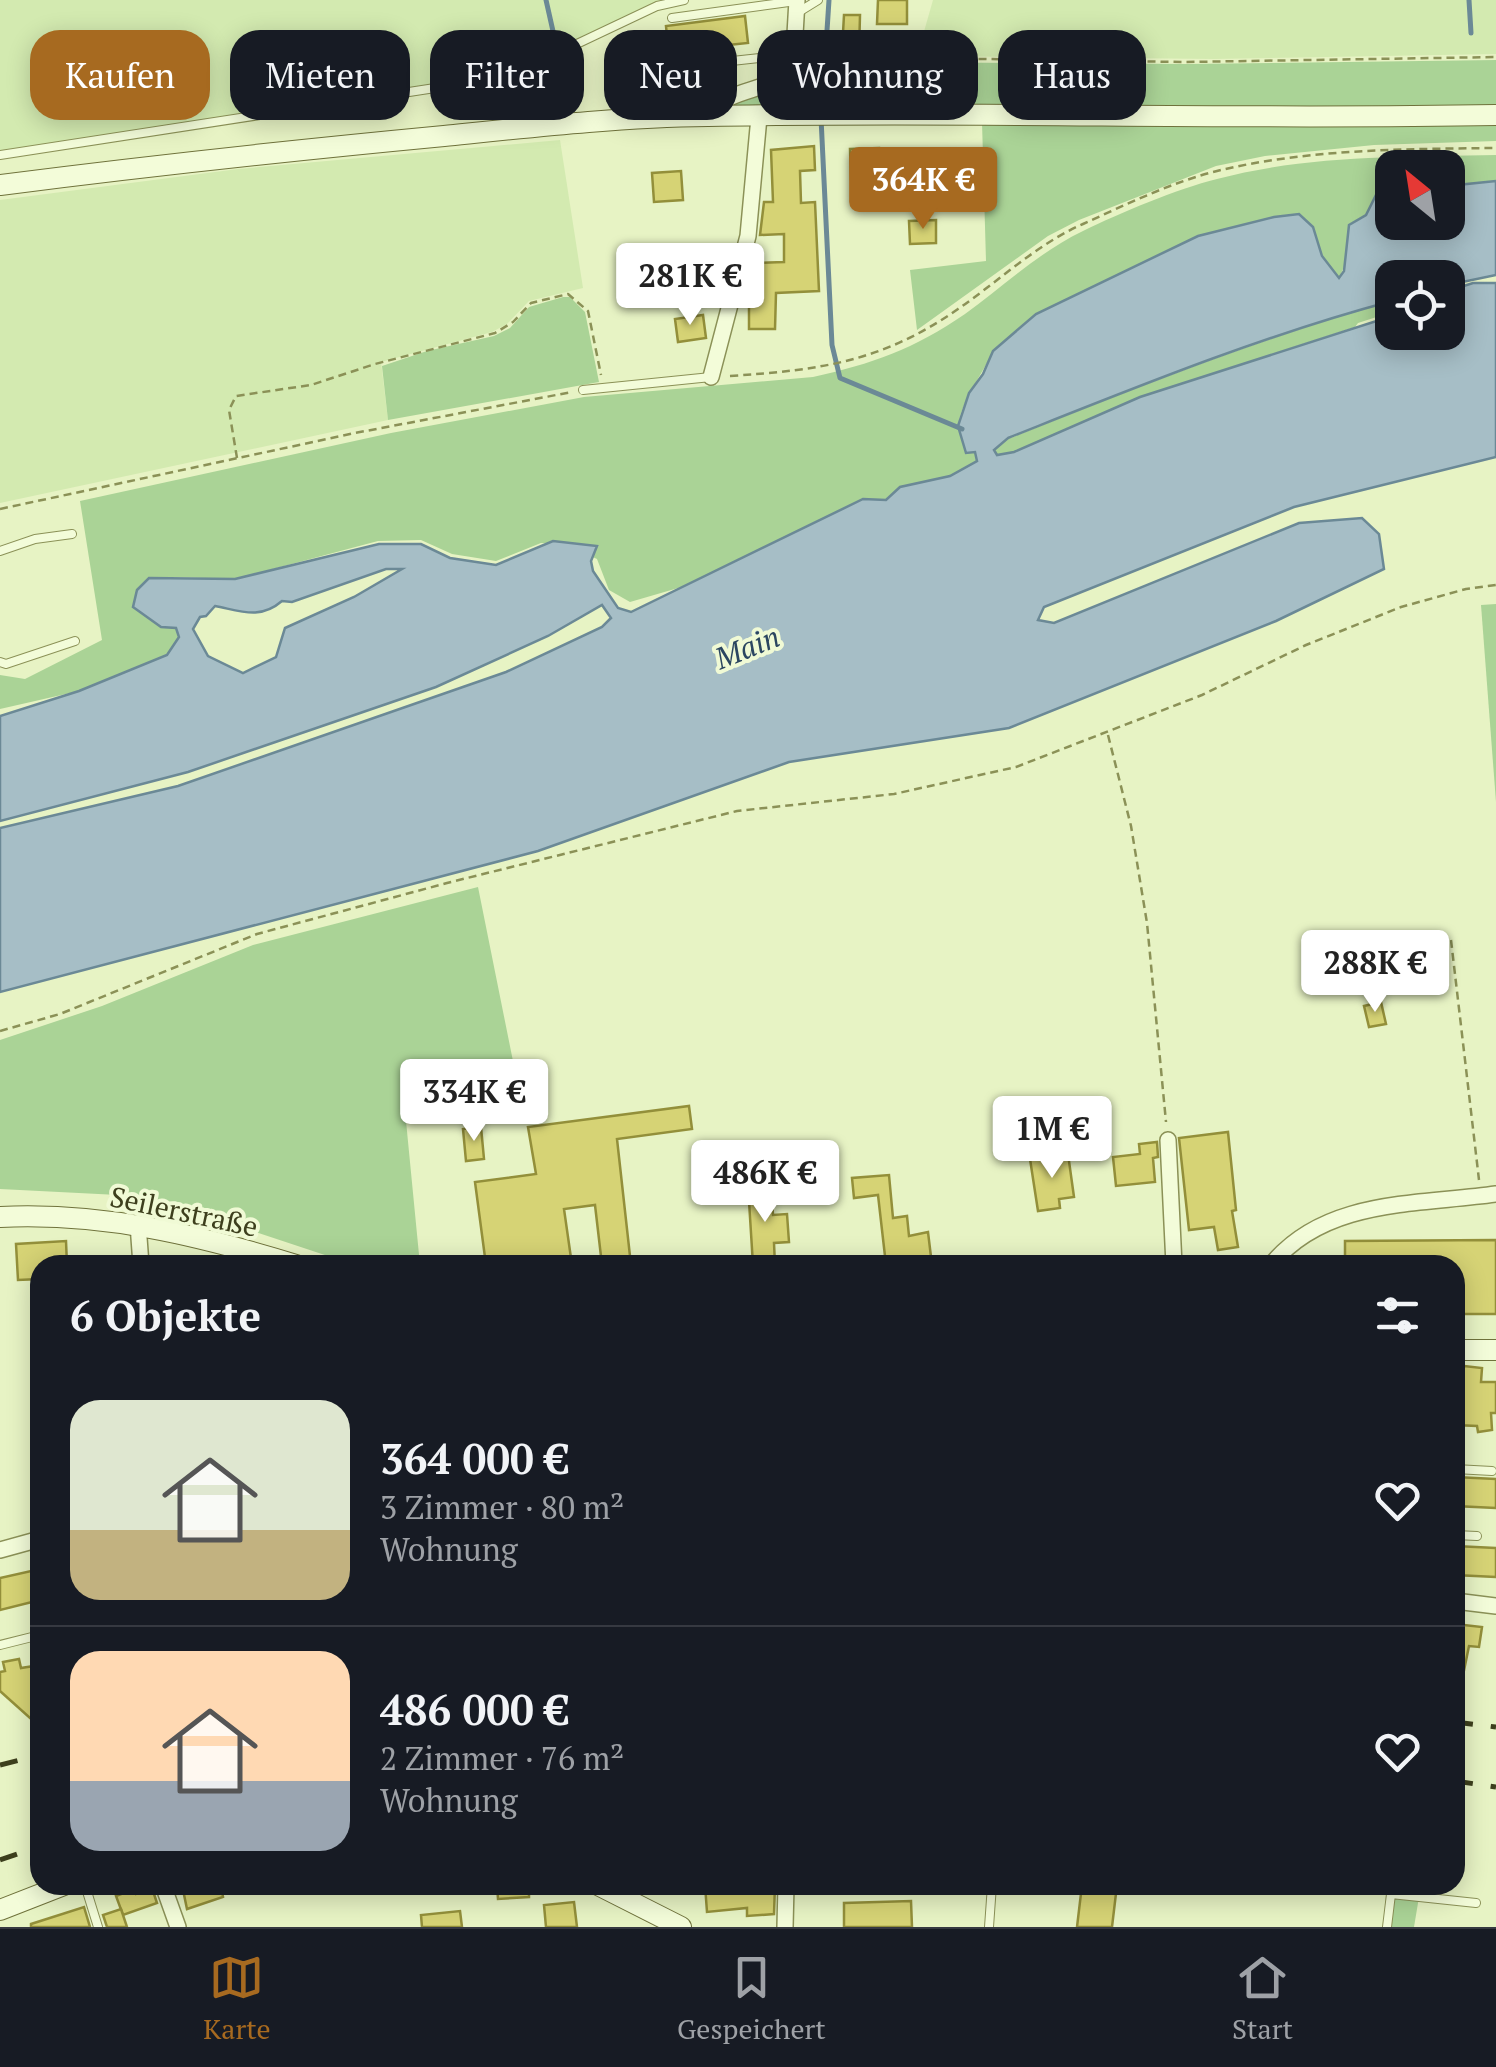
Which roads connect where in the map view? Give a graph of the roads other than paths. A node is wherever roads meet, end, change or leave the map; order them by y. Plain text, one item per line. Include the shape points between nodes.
1 (684, 0) edge
2 (818, 0) edge
3 (796, 5) edge
4 (672, 18) dead end
5 (795, 30) edge
6 (978, 115) edge
7 (1496, 115) edge
8 (644, 120) edge
9 (759, 120) edge
10 (0, 155) edge
11 (0, 185) edge
12 (711, 377) joint
13 (584, 390) road end
14 (72, 534) dead end
15 (0, 551) edge
16 (75, 641) dead end
17 (0, 662) edge
18 (1168, 1140) road end
19 (1488, 1195) edge
20 (0, 1217) edge
21 (138, 1224) junction
22 (140, 1255) edge
23 (263, 1255) edge
24 (1174, 1255) edge
25 (1281, 1255) edge
26 (1465, 1350) edge
27 (1496, 1350) edge
28 (1465, 1470) edge
29 (1492, 1471) dead end
30 (1465, 1535) edge
31 (1476, 1536) dead end
32 (30, 1542) edge
33 (0, 1550) edge
34 (1465, 1602) edge
35 (1496, 1606) edge
36 (30, 1637) edge
37 (0, 1645) edge
38 (38, 1895) edge
39 (88, 1895) edge
40 (166, 1895) edge
41 (618, 1895) edge
42 (786, 1895) edge
43 (991, 1895) edge
44 (1391, 1895) edge
45 (1400, 1895) edge
46 (1476, 1903) dead end
47 (0, 1910) edge
48 (98, 1927) edge
49 (178, 1927) edge
50 (681, 1927) edge
51 (785, 1927) edge
52 (989, 1927) edge
53 (1387, 1927) edge

1 - 10 lane via 656,6 543,60 448,86
2 - 3 lane
3 - 4 lane
3 - 5 street
6 - 7 main road
8 - 11 main road via 240,155
9 - 12 street via 748,236
12 - 13 lane
14 - 15 lane
16 - 17 lane
18 - 24 street
19 - 25 street via 1374,1208 1313,1230
20 - 21 main road, Seilerstraße
21 - 22 street
21 - 23 main road, Seilerstraße
26 - 27 main road
28 - 29 lane
30 - 31 lane
32 - 33 street
34 - 35 street
36 - 37 lane
38 - 47 main road
39 - 48 lane
40 - 49 street
41 - 50 main road
42 - 51 street
43 - 52 lane
44 - 53 lane
45 - 46 lane

